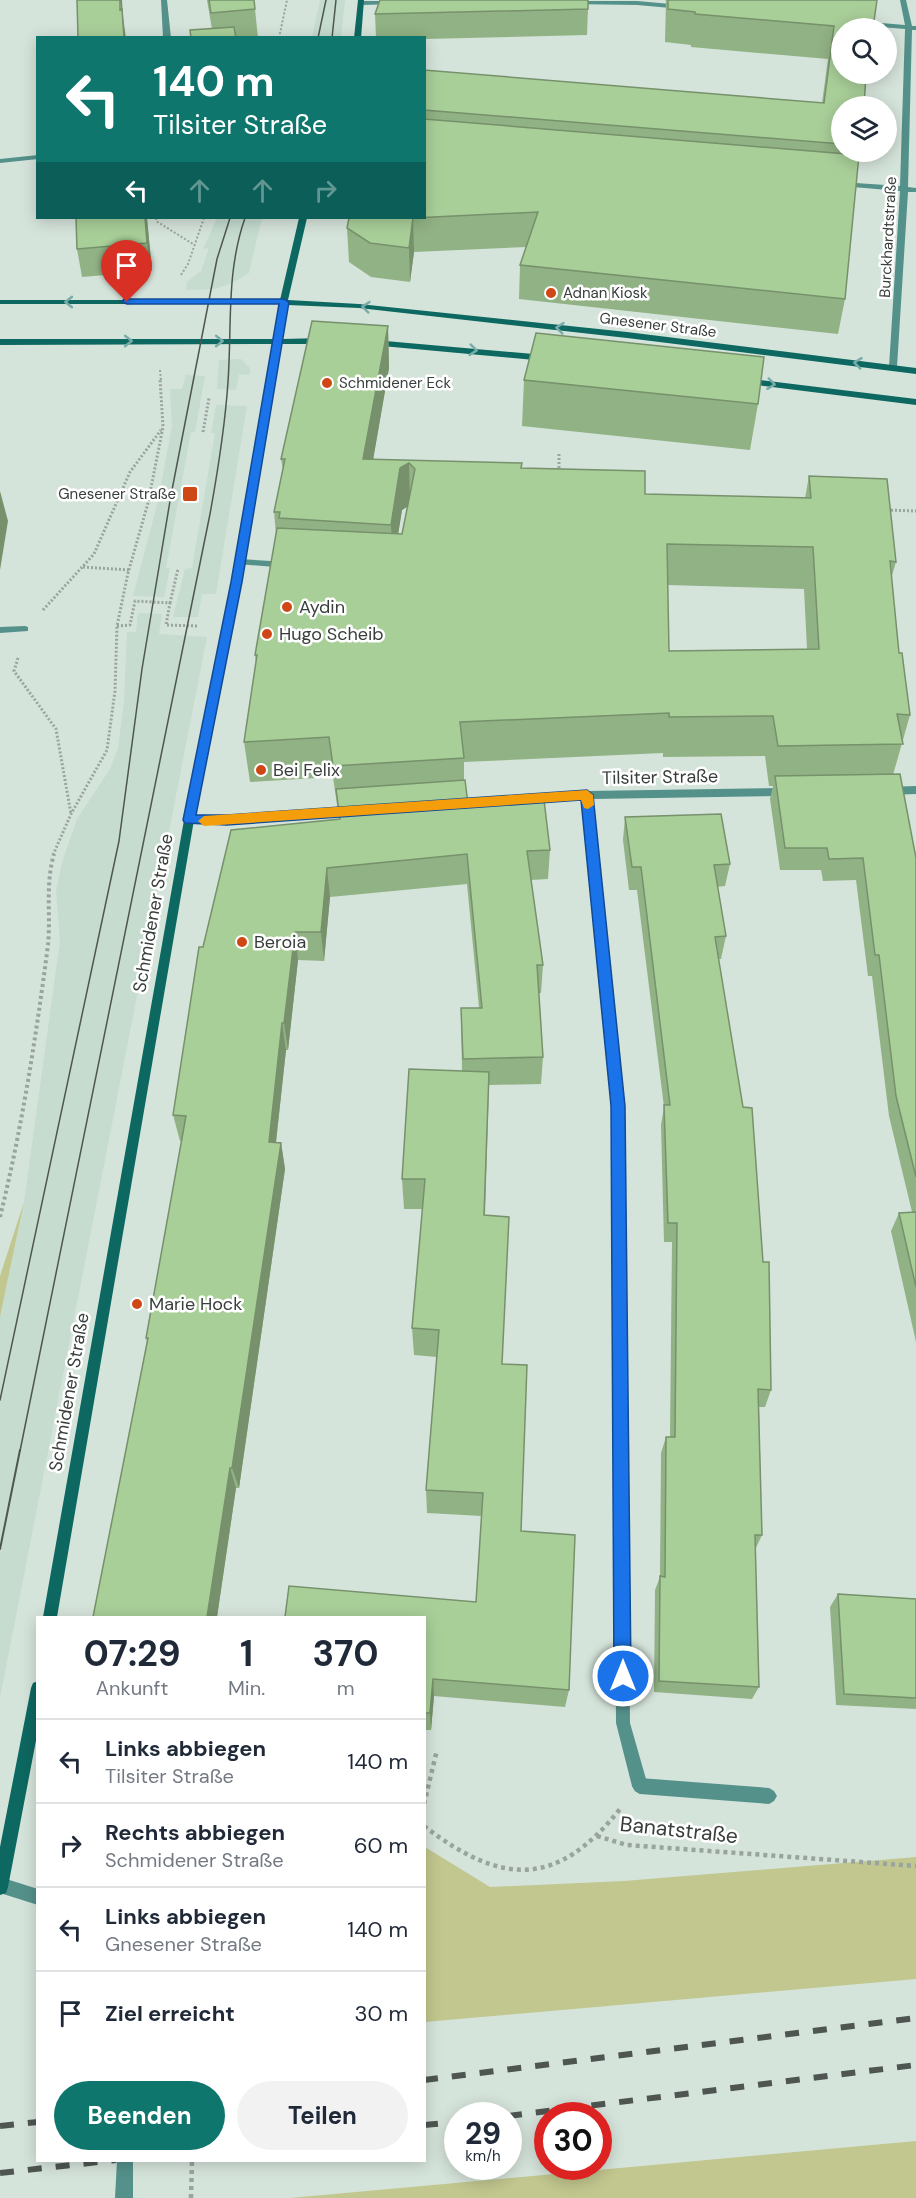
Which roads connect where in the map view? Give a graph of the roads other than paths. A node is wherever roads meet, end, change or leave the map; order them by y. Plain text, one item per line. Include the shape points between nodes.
1 (164, 0) edge
2 (903, 0) edge
3 (362, 2) edge
4 (637, 2) edge
5 (398, 3) edge
6 (565, 3) edge
7 (696, 9) edge
8 (897, 26) edge
9 (913, 27) edge
10 (167, 36) edge
11 (357, 36) edge
12 (36, 157) edge
13 (0, 161) edge
14 (834, 183) edge
15 (904, 189) junction
16 (916, 190) edge
17 (303, 219) edge
18 (0, 302) edge
19 (284, 302) junction
20 (278, 341) junction
21 (336, 341) edge
22 (0, 342) edge
23 (359, 342) edge
24 (550, 359) edge
25 (893, 367) junction
26 (916, 371) edge
27 (736, 380) edge
28 (916, 402) edge
29 (240, 562) junction
30 (300, 566) edge
31 (25, 629) road end
32 (0, 630) edge
33 (916, 790) edge
34 (881, 791) edge
35 (798, 792) edge
36 (587, 795) junction
37 (436, 805) edge
38 (367, 810) edge
39 (189, 820) junction
40 (50, 1616) edge
41 (36, 1698) edge
42 (768, 1796) dead end
43 (0, 1886) edge
44 (36, 1896) edge
45 (125, 2162) edge
46 (124, 2198) edge

1 - 10 street
2 - 9 street, Burckhardtstraße
3 - 5 street
3 - 11 main road
4 - 6 street
4 - 7 street
8 - 9 street
9 - 15 street, Burckhardtstraße
12 - 13 street
14 - 15 street
15 - 16 street
15 - 25 street, Burckhardtstraße
17 - 19 main road, Schmidener Straße
19 -> 18 main road, Gnesener Straße
19 - 20 main road, Schmidener Straße
25 -> 19 main road, Gnesener Straße via 359,306
20 - 21 main road
22 -> 20 main road
20 - 29 main road, Schmidener Straße
23 -> 24 main road
25 - 26 main road, Gnesener Straße
27 -> 28 main road
29 - 30 street
29 - 39 main road, Schmidener Straße
31 - 32 street
33 - 34 street
35 - 36 street, Tilsiter Straße
36 - 37 street, Tilsiter Straße
36 - 42 street via 618,1106 623,1723 640,1785
38 - 39 street
39 - 40 main road, Schmidener Straße
41 - 43 main road
43 - 44 street
45 - 46 street

